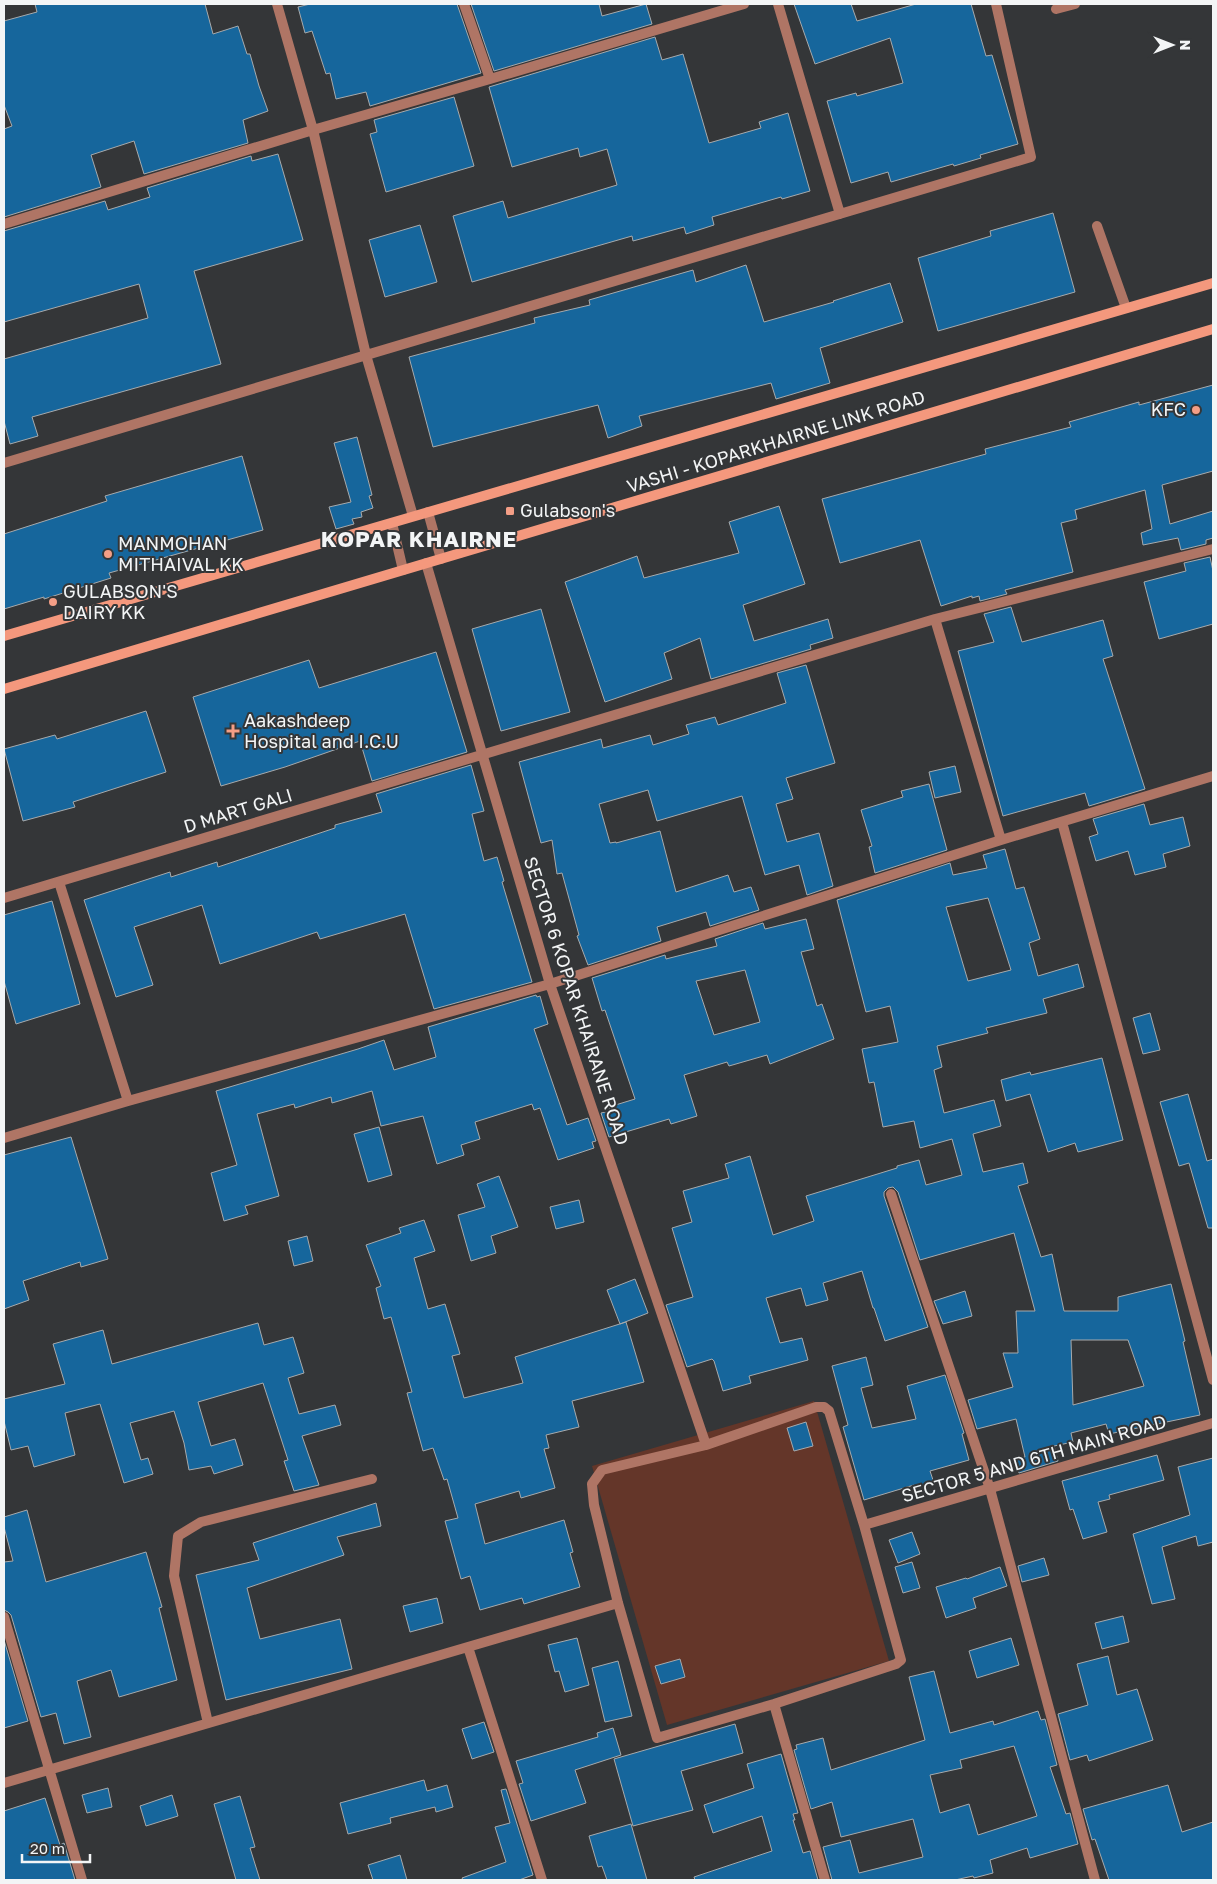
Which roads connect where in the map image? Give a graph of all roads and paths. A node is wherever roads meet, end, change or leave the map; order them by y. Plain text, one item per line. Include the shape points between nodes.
1 (277, 4) edge
2 (464, 4) edge
3 (744, 4) edge
4 (778, 4) edge
5 (996, 4) edge
6 (1074, 4) edge
7 (1056, 9) dead end
8 (490, 80) junction
9 (313, 130) junction
10 (840, 214) junction
11 (4, 224) edge
12 (1098, 226) dead end
13 (1213, 283) edge
14 (1126, 308) junction
15 (1213, 329) edge
16 (366, 355) junction
17 (4, 463) edge
18 (428, 512) junction
19 (413, 516) junction
20 (392, 522) junction
21 (1213, 549) edge
22 (441, 559) junction
23 (426, 563) junction
24 (403, 570) junction
25 (935, 619) junction
26 (4, 636) edge
27 (4, 689) edge
28 (482, 755) junction
29 (1213, 776) edge
30 (1062, 822) junction
31 (1001, 840) junction
32 (59, 882) junction
33 (4, 898) edge
34 (550, 984) junction
35 (128, 1101) junction
36 (4, 1138) edge
37 (891, 1194) dead end
38 (1213, 1380) edge
39 (1213, 1423) edge
40 (706, 1446) junction
41 (372, 1479) dead end
42 (990, 1489) junction
43 (864, 1525) junction
44 (618, 1603) junction
45 (4, 1617) edge
46 (468, 1647) junction
47 (774, 1704) junction
48 (208, 1723) junction
49 (49, 1770) junction
50 (4, 1783) edge
51 (82, 1880) edge
52 (542, 1880) edge
53 (825, 1880) edge
54 (1095, 1880) edge

1 - 9 street
2 - 8 street
3 - 8 street
4 - 10 street
5 - 10 street via 1031,157
6 - 7 street
8 - 9 street
9 - 11 street
9 - 16 street
10 - 16 street
12 - 14 street
13 - 14 main road, VASHI - KOPARKHAIRNE LINK ROAD
14 - 18 main road, VASHI - KOPARKHAIRNE LINK ROAD
15 - 22 main road, VASHI - KOPARKHAIRNE LINK ROAD
16 - 17 street
16 - 19 street
18 - 19 main road, VASHI - KOPARKHAIRNE LINK ROAD
18 - 22 street
19 - 20 main road, VASHI - KOPARKHAIRNE LINK ROAD
20 - 24 street
20 - 26 main road, VASHI - KOPARKHAIRNE LINK ROAD
21 - 25 street, D MART GALI
22 - 23 main road, VASHI - KOPARKHAIRNE LINK ROAD
23 - 24 main road, VASHI - KOPARKHAIRNE LINK ROAD
23 - 28 street, SECTOR 6 KOPAR KHAIRANE ROAD
24 - 27 main road, VASHI - KOPARKHAIRNE LINK ROAD
25 - 28 street, D MART GALI
25 - 31 street
28 - 32 street, D MART GALI
28 - 34 street, SECTOR 6 KOPAR KHAIRANE ROAD
29 - 30 street
30 - 31 street
30 - 38 street
31 - 34 street
32 - 33 street, D MART GALI
32 - 35 street
34 - 35 street
34 - 40 street, SECTOR 6 KOPAR KHAIRANE ROAD
35 - 36 street
37 - 42 street
39 - 42 street, SECTOR 5 AND 6TH MAIN ROAD
40 - 43 street via 816,1407 824,1408 829,1411
40 - 44 street via 602,1470 592,1484 594,1506
41 - 48 street via 201,1522 178,1536 174,1576
42 - 43 street, SECTOR 5 AND 6TH MAIN ROAD
42 - 54 street
43 - 47 street via 901,1660
44 - 46 street
44 - 47 street via 657,1738
45 - 49 street
46 - 48 street
46 - 52 street
47 - 53 street
48 - 49 street
49 - 50 street
49 - 51 street

